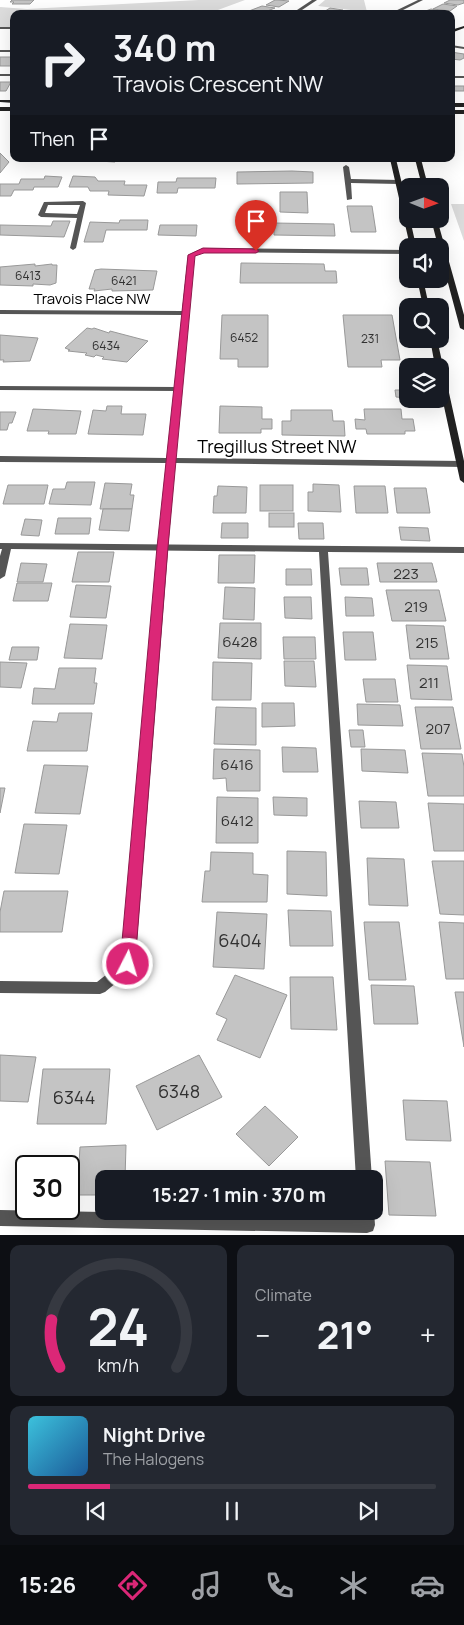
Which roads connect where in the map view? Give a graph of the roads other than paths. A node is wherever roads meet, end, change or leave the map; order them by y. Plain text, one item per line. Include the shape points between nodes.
1 (315, 0) edge
2 (421, 0) edge
3 (299, 10) edge
4 (400, 10) edge
5 (395, 162) edge
6 (419, 162) edge
7 (346, 167) dead end
8 (423, 178) edge
9 (348, 181) junction
10 (399, 182) joint
11 (349, 199) dead end
12 (80, 216) junction
13 (72, 248) dead end
14 (399, 252) edge
15 (449, 277) edge
16 (0, 312) edge
17 (184, 313) junction
18 (464, 328) edge
19 (0, 388) edge
20 (178, 389) junction
21 (449, 408) edge
22 (0, 459) edge
23 (171, 462) junction
24 (462, 464) edge
25 (464, 480) edge
26 (4, 546) edge
27 (162, 547) junction
28 (323, 548) junction
29 (464, 550) edge
30 (0, 576) edge
31 (0, 987) edge
32 (363, 1170) edge
33 (0, 1218) edge
34 (367, 1220) edge

1 - 3 street
2 - 4 street
5 - 10 main road
6 - 8 main road
7 - 9 street
9 - 10 street
9 - 11 street
12 - 12 street via 83,203 46,203 40,215
12 - 13 street
14 - 17 street via 203,250 191,255
15 - 18 main road
16 - 17 street, Travois Place NW
17 - 20 street
19 - 20 street
20 - 23 street
21 - 24 main road
22 - 23 street, Tregillus Street NW
23 - 24 street, Tregillus Street NW
23 - 27 street
24 - 25 main road
26 - 27 street
26 - 30 street
27 - 28 street
27 - 31 street via 128,964 100,988
28 - 29 street
28 - 32 street
33 - 34 street via 367,1226

